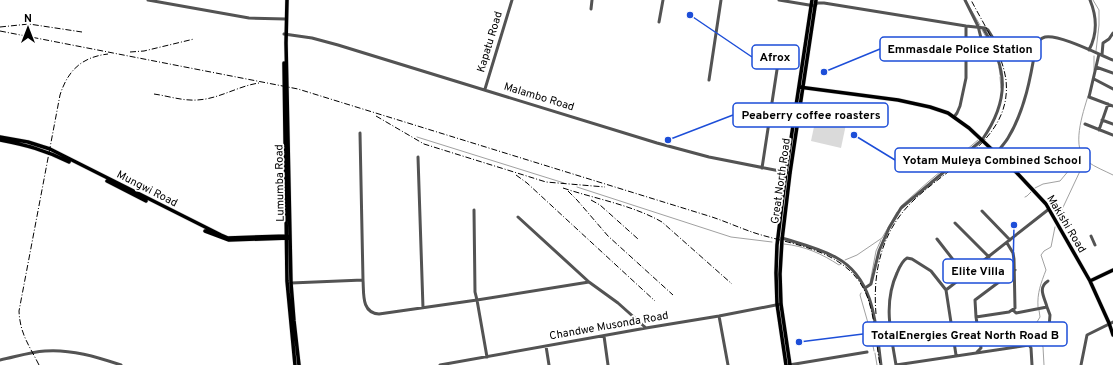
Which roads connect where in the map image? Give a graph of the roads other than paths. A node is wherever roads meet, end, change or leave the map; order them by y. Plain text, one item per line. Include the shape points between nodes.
1 (148, 0) edge
2 (285, 0) edge
3 (512, 0) edge
4 (592, 0) edge
5 (663, 0) edge
6 (721, 0) edge
7 (779, 0) edge
8 (812, 0) edge
9 (816, 0) edge
10 (965, 0) edge
11 (1090, 0) edge
12 (813, 5) junction
13 (591, 9) dead end
14 (285, 19) junction
15 (659, 22) dead end
16 (966, 26) junction
17 (978, 28) junction
18 (983, 28) junction
19 (1113, 33) edge
20 (285, 34) junction
21 (981, 38) dead end
22 (780, 50) dead end
23 (1089, 50) junction
24 (1000, 53) dead end
25 (1101, 55) junction
26 (1113, 60) edge
27 (1096, 67) junction
28 (1113, 73) edge
29 (709, 80) dead end
30 (1094, 80) junction
31 (801, 87) junction
32 (485, 89) junction
33 (1113, 89) edge
34 (1108, 104) junction
35 (1113, 106) edge
36 (954, 117) junction
37 (1102, 120) junction
38 (1085, 124) dead end
39 (1113, 124) edge
40 (1099, 130) junction
41 (360, 133) dead end
42 (1113, 135) edge
43 (0, 137) edge
44 (0, 140) edge
45 (982, 140) junction
46 (997, 153) junction
47 (418, 157) dead end
48 (762, 168) junction
49 (788, 173) junction
50 (1049, 209) junction
51 (474, 210) dead end
52 (982, 211) dead end
53 (518, 217) dead end
54 (955, 223) dead end
55 (1091, 236) dead end
56 (289, 237) junction
57 (782, 238) junction
58 (936, 239) dead end
59 (1008, 241) junction
60 (1095, 245) dead end
61 (989, 257) junction
62 (1015, 270) junction
63 (1113, 270) edge
64 (965, 275) junction
65 (363, 280) junction
66 (1048, 281) dead end
67 (1090, 281) junction
68 (589, 282) junction
69 (291, 283) junction
70 (865, 288) junction
71 (946, 290) junction
72 (477, 300) junction
73 (779, 304) junction
74 (1047, 307) junction
75 (423, 308) junction
76 (1013, 310) junction
77 (719, 316) junction
78 (976, 317) junction
79 (1111, 323) edge
80 (646, 328) junction
81 (1113, 335) edge
82 (604, 336) junction
83 (1048, 340) dead end
84 (546, 346) junction
85 (867, 352) dead end
86 (977, 352) junction
87 (956, 355) junction
88 (487, 357) junction
89 (0, 360) edge
90 (924, 360) junction
91 (121, 365) edge
92 (294, 365) edge
93 (299, 365) edge
94 (440, 365) edge
95 (549, 365) edge
96 (608, 365) edge
97 (728, 365) edge
98 (789, 365) edge
99 (881, 365) edge
100 (896, 365) edge
101 (925, 365) edge
102 (1032, 365) edge
103 (1081, 365) edge

1 - 14 street via 249,18
2 - 14 main road, Lumumba Road
3 - 32 street, Kapatu Road
4 - 13 street
5 - 15 street
6 - 29 street
7 - 12 street
8 - 12 main road, Great North Road
9 - 12 main road, Great North Road
10 - 17 street
11 - 23 street via 1096,19 1093,43
12 - 16 street via 824,3
12 - 31 main road, Great North Road
14 - 20 main road, Lumumba Road
16 - 17 street
16 - 36 street via 966,78 960,106
17 - 18 street
17 - 21 street
18 - 24 street via 993,35
18 - 45 street via 998,59 1002,94 997,115
19 - 25 street via 1103,43
20 - 32 street, Malambo Road via 331,43
20 - 56 main road, Lumumba Road
22 - 48 street
23 - 25 street
23 - 46 street via 1058,37 1043,37 1039,41 1018,116 1008,138
25 - 26 street
25 - 27 street
27 - 28 street
27 - 30 street
30 - 33 street
30 - 34 street via 1089,96
31 - 36 main road, Makishi Road via 909,102 937,109
31 - 49 main road, Great North Road
32 - 48 street, Malambo Road via 709,158
34 - 35 street
34 - 37 street
36 - 45 main road, Makishi Road
37 - 39 street
37 - 40 street
38 - 40 street
40 - 42 street
41 - 65 street
43 - 56 main road, Mungwi Road via 50,149 220,236
44 - 56 main road, Mungwi Road via 49,152 220,238 228,240
45 - 46 main road, Makishi Road
45 - 70 street via 901,208 879,251 871,284
46 - 50 main road, Makishi Road
47 - 75 street
48 - 49 street, Malambo Road
49 - 57 main road, Great North Road
49 - 73 main road, Great North Road via 778,239 776,273
50 - 59 street
50 - 67 main road, Makishi Road
51 - 72 street via 474,285
52 - 59 street
53 - 68 street
54 - 61 street
55 - 60 street
56 - 69 main road, Lumumba Road
56 - 92 main road, Lumumba Road via 288,307
57 - 70 street via 838,258 859,278
57 - 73 main road, Great North Road
58 - 64 street
59 - 61 street
59 - 62 street via 1013,253
61 - 64 street
62 - 76 street via 1016,304
62 - 78 street via 976,299
63 - 67 main road
64 - 71 street
65 - 69 street
65 - 75 street via 364,302 371,312 379,314
66 - 74 street via 1042,290
67 - 79 main road, Makishi Road
68 - 72 street
68 - 80 street
69 - 93 main road, Lumumba Road
70 - 99 street via 872,303
71 - 87 street
71 - 100 street via 931,271 912,259 907,258 903,261 889,297 889,318
72 - 75 street
72 - 88 street
73 - 77 street, Chandwe Musonda Road
73 - 98 main road, Great North Road
74 - 76 street via 1016,312
74 - 83 street via 1050,315
76 - 78 street
77 - 80 street, Chandwe Musonda Road
77 - 97 street
78 - 86 street via 981,346
79 - 81 main road, Makishi Road
79 - 103 street via 1087,335
80 - 82 street, Chandwe Musonda Road
82 - 84 street, Chandwe Musonda Road
82 - 96 street
84 - 88 street, Chandwe Musonda Road
84 - 95 street
85 - 98 street
86 - 87 street
86 - 102 street via 1029,345
87 - 90 street
88 - 94 street, Chandwe Musonda Road
89 - 91 street via 32,353 59,351
90 - 100 street
90 - 101 street

